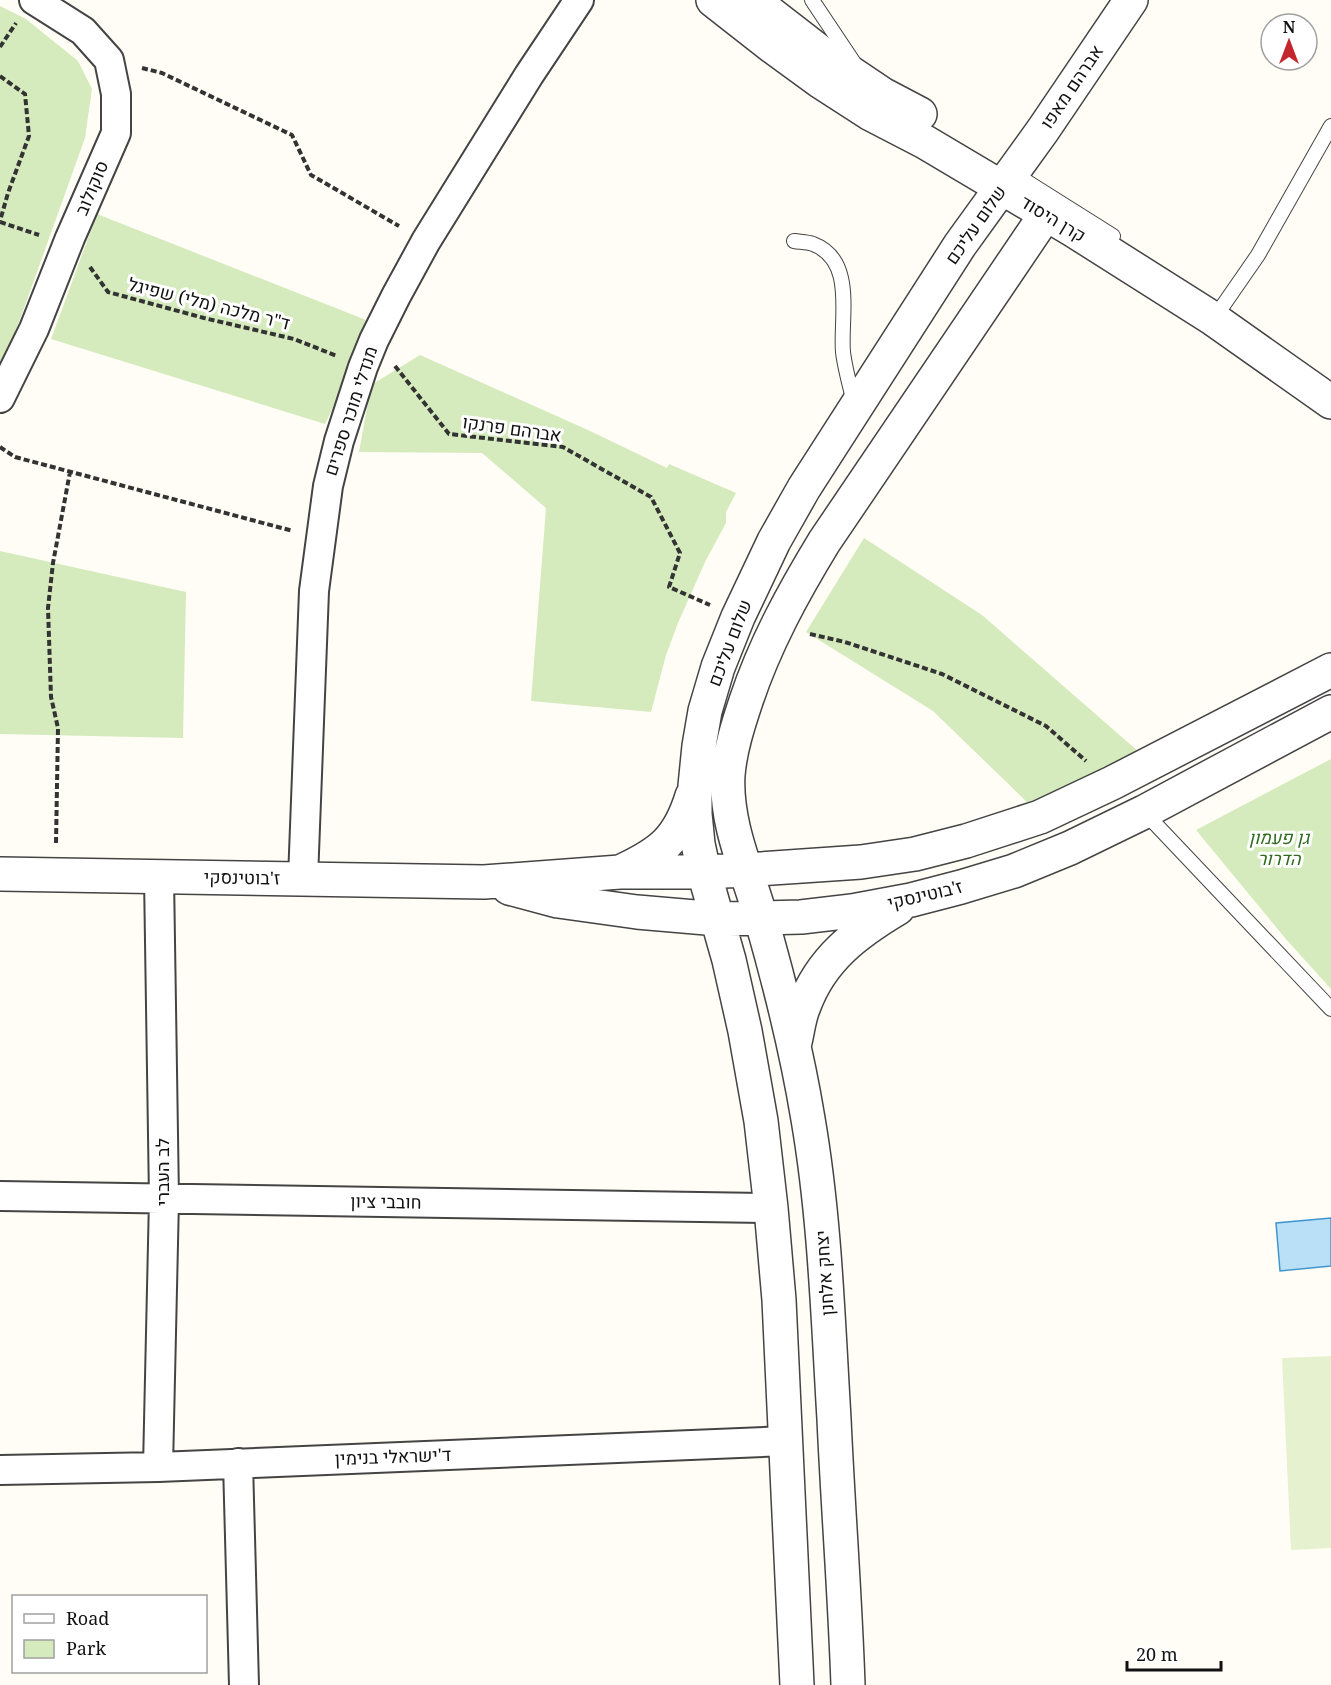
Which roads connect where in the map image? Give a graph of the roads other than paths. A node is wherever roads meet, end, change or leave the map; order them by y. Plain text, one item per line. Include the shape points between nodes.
1 (34, 0) edge
2 (579, 0) edge
3 (713, 0) edge
4 (753, 0) edge
5 (812, 0) edge
6 (1131, 0) edge
7 (868, 85) junction
8 (1331, 126) edge
9 (1007, 180) junction
10 (1046, 214) junction
11 (795, 241) dead end
12 (1122, 242) dead end
13 (1222, 307) dead end
14 (0, 398) edge
15 (1331, 402) edge
16 (856, 410) junction
17 (1331, 670) edge
18 (1331, 712) edge
19 (695, 786) junction
20 (1144, 812) junction
21 (746, 870) junction
22 (620, 872) junction
23 (704, 872) junction
24 (0, 874) edge
25 (159, 877) junction
26 (303, 879) junction
27 (484, 882) junction
28 (911, 900) junction
29 (761, 918) junction
30 (718, 919) junction
31 (1331, 1010) edge
32 (795, 1047) junction
33 (0, 1196) edge
34 (164, 1199) junction
35 (771, 1208) junction
36 (786, 1441) junction
37 (238, 1463) junction
38 (158, 1467) junction
39 (0, 1470) edge
40 (244, 1685) edge
41 (797, 1685) edge
42 (848, 1685) edge

1 - 14 street, סוקולוב via 84,32 109,60 116,94 116,133 34,329
2 - 26 street, מנדלי מוכר ספרים via 426,241 374,340 339,441 330,475 314,591
3 - 9 street, קרן היסוד via 820,81 869,112
4 - 7 street, קרן היסוד
5 - 7 lane
6 - 9 street, אברהם מאפו
7 - 9 street, קרן היסוד via 981,150
8 - 13 lane via 1258,255
9 - 10 street, שלום עליכם
9 - 12 lane
9 - 16 street, שלום עליכם via 960,245
10 - 15 street, קרן היסוד via 1212,318
10 - 21 street, שלום עליכם via 824,542 776,627 739,721 728,776 728,802
11 - 16 lane via 813,244 826,252 843,282 843,351
16 - 19 street, שלום עליכם via 799,497 738,617 705,711
17 - 21 street, ז'בוטינסקי via 1040,817 915,854
18 - 20 street, ז'בוטינסקי
19 - 22 street via 670,840 653,855
19 - 23 street, שלום עליכם via 698,844
20 - 28 street, ז'בוטינסקי via 1070,849 1014,871
20 - 31 lane
21 - 23 street, ז'בוטינסקי
21 - 29 street, יצחק אלחנן
22 - 23 street, ז'בוטינסקי
22 - 27 street, ז'בוטינסקי
23 - 30 street
24 - 25 street, ז'בוטינסקי
25 - 26 street, ז'בוטינסקי
25 - 34 street, לב העברי
26 - 27 street, ז'בוטינסקי
27 - 30 street, ז'בוטינסקי via 558,901
28 - 29 street, ז'בוטינסקי via 852,911
28 - 32 street via 869,925 839,950 817,977 803,1007
29 - 30 street, ז'בוטינסקי
29 - 32 street, יצחק אלחנן
30 - 35 street via 745,1031
32 - 42 street, יצחק אלחנן via 810,1132 827,1292
33 - 34 street, חובבי ציון
34 - 35 street, חובבי ציון
34 - 38 street, לב העברי
35 - 36 street
36 - 37 street, ד'ישראלי בנימין
36 - 41 street
37 - 38 street, ד'ישראלי בנימין
37 - 40 street
38 - 39 street, ד'ישראלי בנימין

